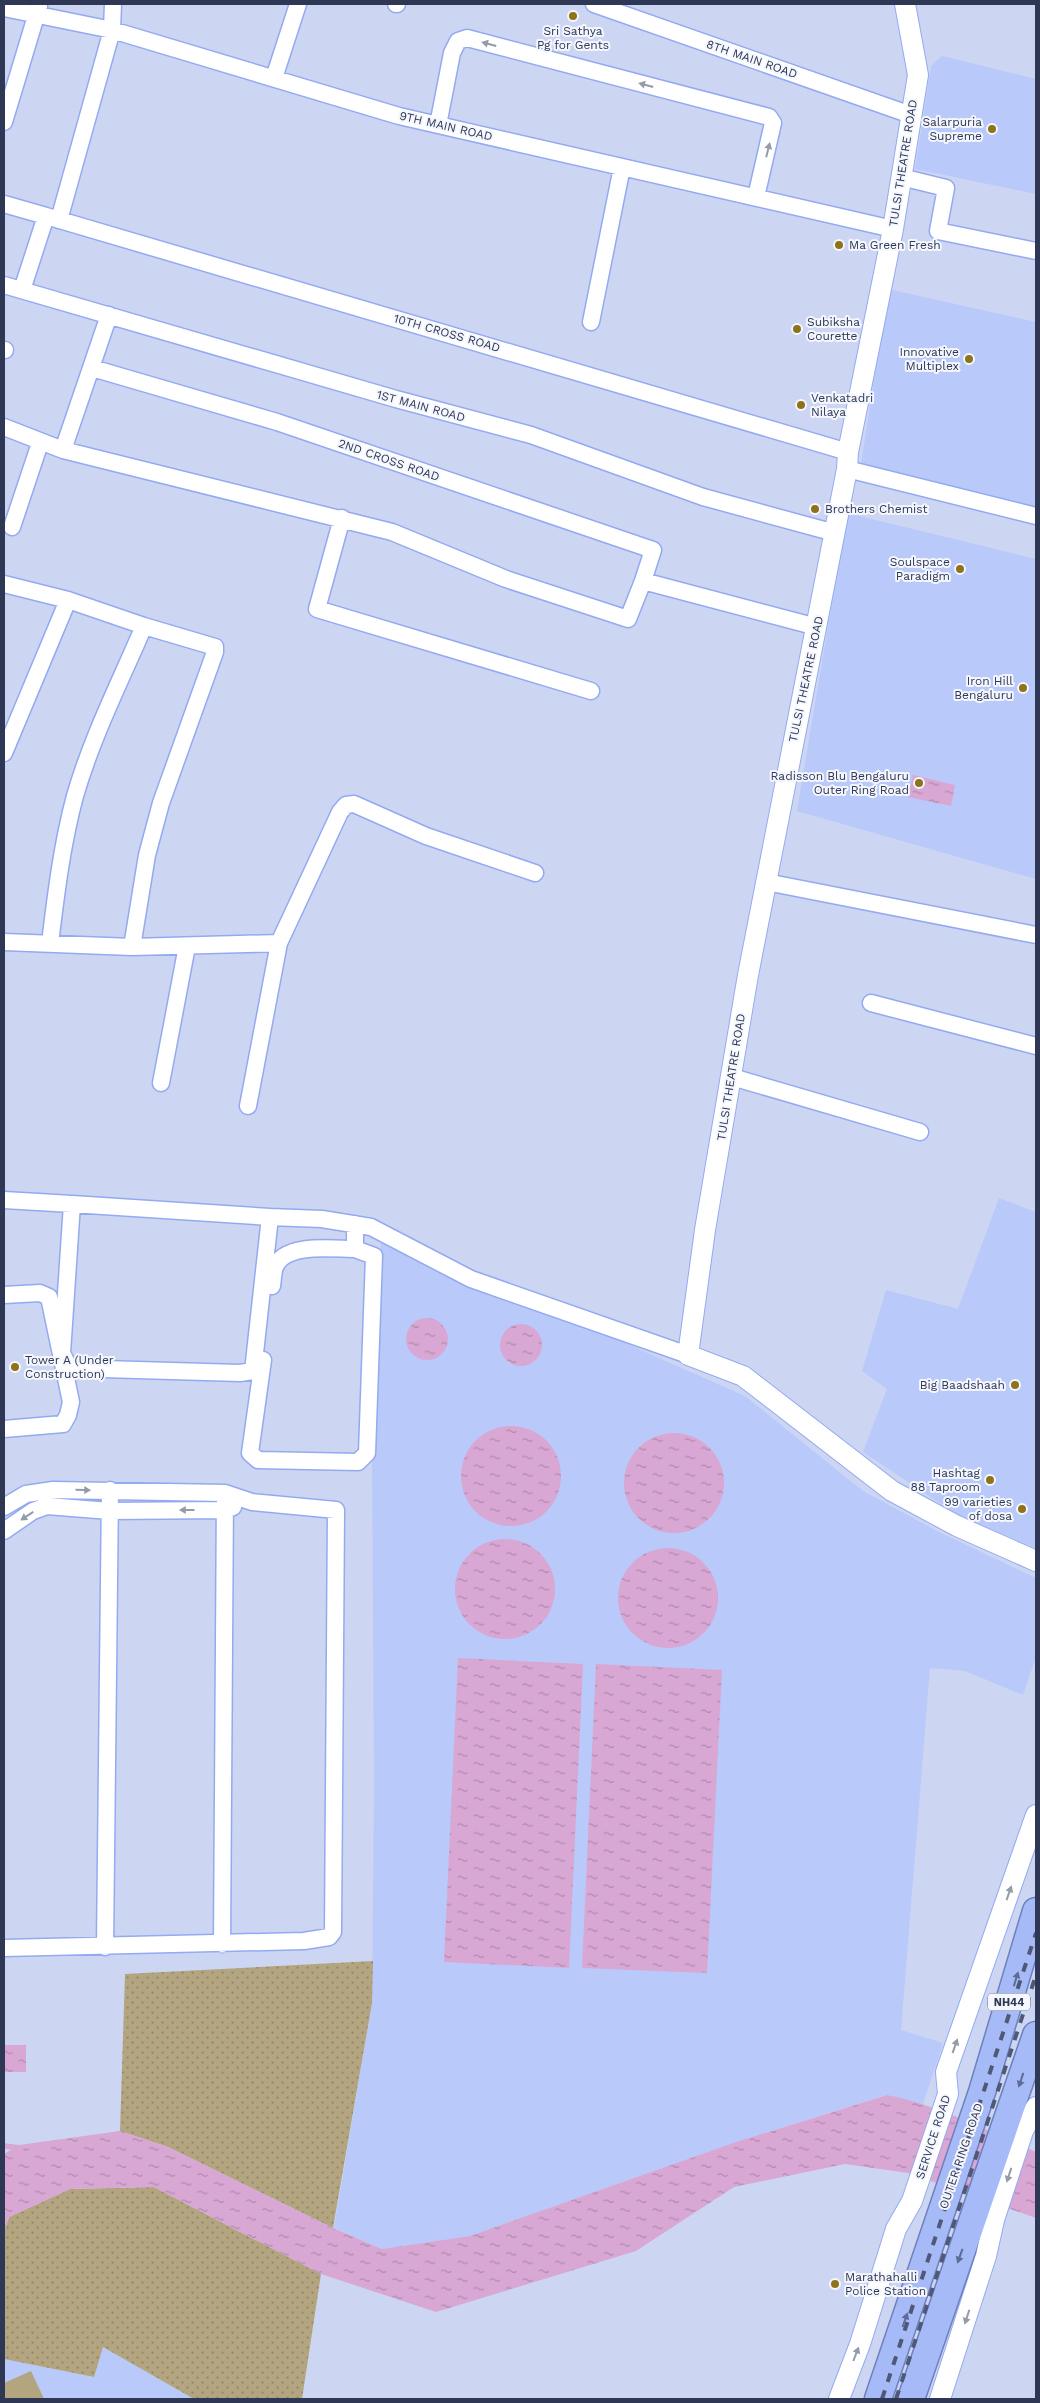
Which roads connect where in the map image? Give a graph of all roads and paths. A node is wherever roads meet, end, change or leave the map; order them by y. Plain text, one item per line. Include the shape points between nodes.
1 (113, 4) edge
2 (298, 4) edge
3 (594, 4) edge
4 (906, 4) edge
5 (4, 8) edge
6 (38, 9) edge
7 (112, 30) junction
8 (274, 78) junction
9 (910, 115) junction
10 (4, 122) edge
11 (438, 125) junction
12 (622, 167) junction
13 (901, 177) junction
14 (756, 198) junction
15 (4, 204) edge
16 (52, 218) junction
17 (893, 229) junction
18 (1036, 251) edge
19 (4, 285) edge
20 (22, 290) junction
21 (109, 315) junction
22 (592, 322) dead end
23 (92, 368) junction
24 (4, 427) edge
25 (40, 443) junction
26 (63, 450) junction
27 (848, 460) junction
28 (1036, 516) edge
29 (342, 518) junction
30 (12, 527) dead end
31 (835, 533) junction
32 (644, 582) junction
33 (4, 584) edge
34 (68, 600) junction
35 (144, 626) junction
36 (817, 627) junction
37 (591, 691) dead end
38 (4, 753) edge
39 (535, 873) dead end
40 (766, 882) junction
41 (1036, 935) edge
42 (4, 942) edge
43 (280, 942) junction
44 (50, 943) junction
45 (187, 946) junction
46 (132, 947) junction
47 (871, 1003) dead end
48 (1036, 1046) edge
49 (732, 1076) junction
50 (160, 1083) dead end
51 (248, 1106) dead end
52 (920, 1132) dead end
53 (4, 1200) edge
54 (72, 1204) junction
55 (270, 1218) junction
56 (355, 1224) junction
57 (355, 1249) junction
58 (4, 1294) edge
59 (688, 1355) junction
60 (4, 1428) edge
61 (110, 1490) junction
62 (225, 1493) junction
63 (252, 1502) junction
64 (4, 1507) edge
65 (224, 1510) junction
66 (110, 1511) junction
67 (4, 1531) edge
68 (1036, 1561) edge
69 (1036, 1815) edge
70 (1036, 1911) edge
71 (222, 1944) junction
72 (105, 1947) junction
73 (4, 1948) edge
74 (1036, 2035) edge
75 (1036, 2107) edge
76 (1015, 2128) junction
77 (985, 2215) junction
78 (839, 2399) edge
79 (878, 2399) edge
80 (911, 2399) edge
81 (940, 2399) edge

1 - 7 street
2 - 8 street
3 - 9 street, 8TH MAIN ROAD
4 - 9 street, TULSI THEATRE ROAD via 918,75
5 - 6 street, 9TH MAIN ROAD
6 - 7 street, 9TH MAIN ROAD
6 - 10 street
7 - 8 street, 9TH MAIN ROAD
7 - 16 street
8 - 11 street, 9TH MAIN ROAD
9 - 13 street, TULSI THEATRE ROAD
11 - 12 street, 9TH MAIN ROAD
14 -> 11 street via 772,134 773,123 768,117 467,38 458,41 452,53
12 - 14 street, 9TH MAIN ROAD
12 - 22 street
13 - 17 street, TULSI THEATRE ROAD
13 - 18 street via 946,188 938,231
14 - 17 street, 9TH MAIN ROAD
15 - 16 street, 10TH CROSS ROAD
16 - 20 street
16 - 27 street, 10TH CROSS ROAD
17 - 27 street, TULSI THEATRE ROAD
19 - 20 street, 1ST MAIN ROAD
20 - 21 street, 1ST MAIN ROAD
21 - 23 street
21 - 31 street, 1ST MAIN ROAD via 531,435 703,497
23 - 26 street
23 - 32 street, 2ND CROSS ROAD via 276,422 652,550
24 - 25 street
25 - 26 street
25 - 30 street
26 - 29 street
27 - 28 street, 10TH CROSS ROAD
27 - 31 street, TULSI THEATRE ROAD
29 - 32 street via 392,532 506,579 628,619
29 - 37 street via 317,609
31 - 36 street, TULSI THEATRE ROAD
32 - 36 street
33 - 34 street
34 - 35 street
34 - 38 street
35 - 44 street via 92,746 75,797 57,882
35 - 46 street via 210,645 216,652 161,802 147,855
36 - 40 street, TULSI THEATRE ROAD
39 - 43 street via 426,836 354,804 346,806 340,812
40 - 41 street
40 - 49 street, TULSI THEATRE ROAD
42 - 44 street
43 - 45 street
43 - 51 street
44 - 46 street
45 - 46 street
45 - 50 street
47 - 48 street
49 - 52 street
49 - 59 street, TULSI THEATRE ROAD via 705,1230
53 - 54 street
54 - 55 street
54 - 55 street via 62,1353 68,1368 254,1371
55 - 56 street via 322,1219
56 - 57 street
56 - 59 street via 372,1227 470,1279
57 - 57 street via 374,1256 367,1453 358,1462 258,1460 250,1453 275,1267 282,1257 297,1249
58 - 60 street via 40,1293 49,1297 70,1402 63,1424
59 - 68 street via 743,1376 892,1491 957,1526
61 - 62 street
64 -> 61 street via 38,1491
61 - 66 street
62 - 63 street
62 - 65 street
63 - 65 street
63 - 71 street via 336,1510 333,1932 329,1937 304,1941
65 -> 66 street
65 - 71 street
66 -> 67 street via 47,1506
66 - 72 street
78 -> 69 street, SERVICE ROAD via 896,2229 912,2201 948,2094 946,2072
79 -> 70 highway, OUTER RING ROAD / NH44 via 982,2092
71 - 72 street
72 - 73 street
74 -> 76 highway
75 - 76 street
76 -> 77 highway
77 -> 80 highway
77 -> 81 street via 986,2256

